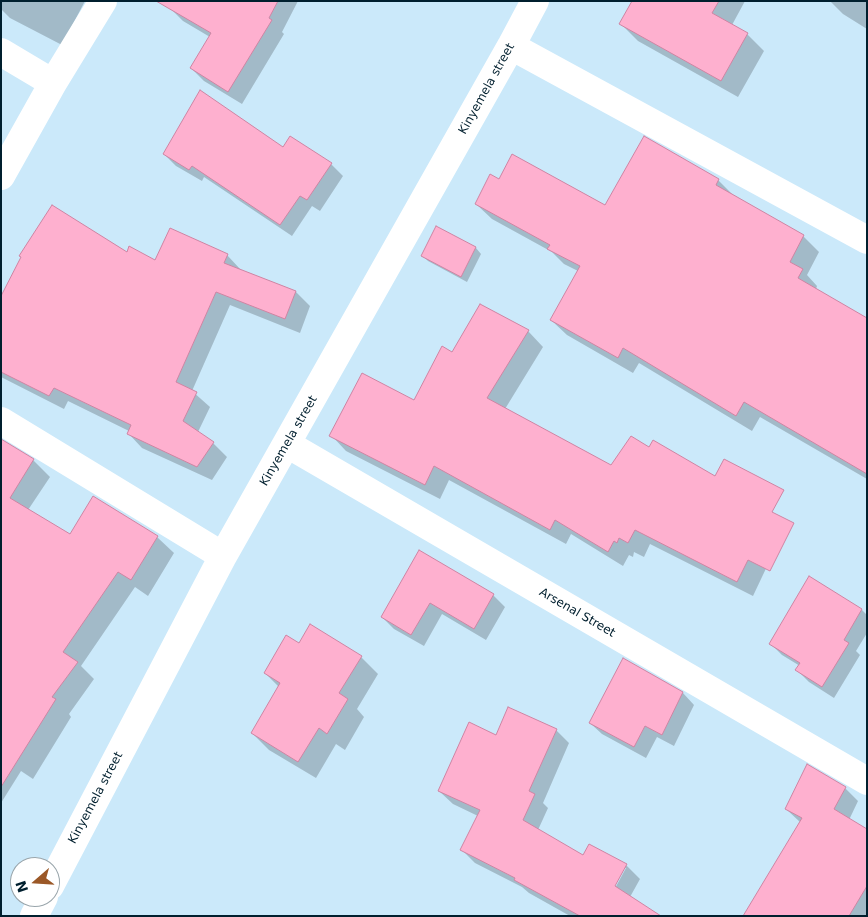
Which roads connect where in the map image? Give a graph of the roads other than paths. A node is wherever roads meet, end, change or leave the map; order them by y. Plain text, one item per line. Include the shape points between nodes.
1 (103, 1) edge
2 (535, 1) edge
3 (511, 46) junction
4 (1, 52) edge
5 (53, 83) junction
6 (1, 176) edge
7 (867, 240) edge
8 (1, 421) edge
9 (287, 444) junction
10 (223, 556) junction
11 (867, 781) edge
12 (60, 867) edge

1 - 5 street
2 - 3 street, Kinyemela street
3 - 7 street
3 - 9 street, Kinyemela street
4 - 5 street
5 - 6 street
8 - 10 street
9 - 10 street, Kinyemela street
9 - 11 street, Arsenal Street
10 - 12 street, Kinyemela street

